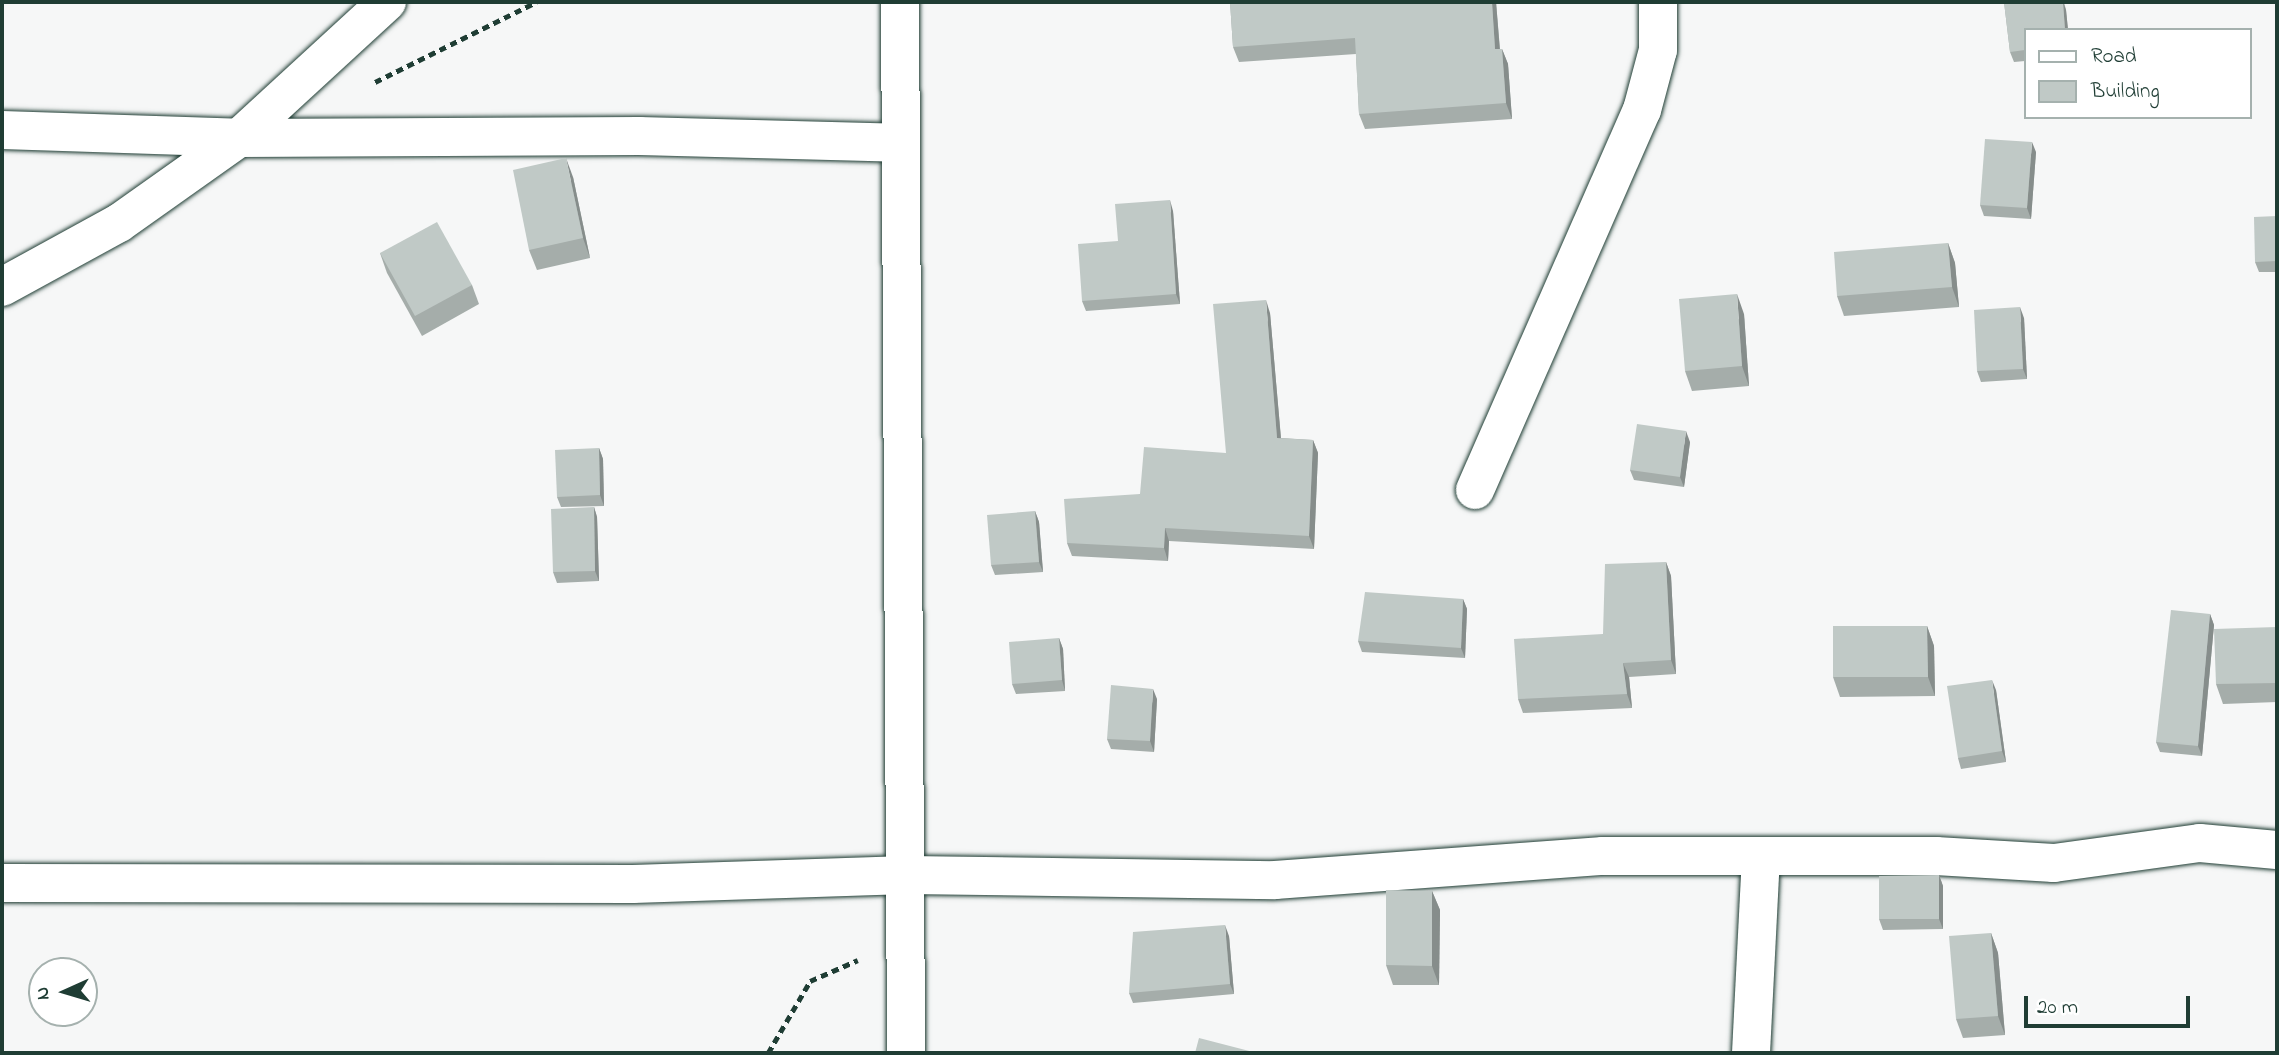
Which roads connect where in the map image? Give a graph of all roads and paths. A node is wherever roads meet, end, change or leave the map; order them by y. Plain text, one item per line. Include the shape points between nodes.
1 (387, 2) edge
2 (536, 2) edge
3 (900, 2) edge
4 (1658, 2) edge
5 (368, 85) dead end
6 (2, 130) edge
7 (239, 138) junction
8 (898, 143) junction
9 (2, 287) edge
10 (1475, 490) dead end
11 (2277, 849) edge
12 (1761, 856) junction
13 (907, 875) junction
14 (2, 883) edge
15 (907, 924) junction
16 (768, 1053) edge
17 (906, 1053) edge
18 (1751, 1053) edge

1 - 7 street
2 - 5 path
3 - 8 street
4 - 10 street via 1658,50 1642,110
6 - 7 street
7 - 8 street via 639,136
7 - 9 street via 119,223
8 - 13 street
11 - 12 street via 2200,842 2054,863
12 - 13 street via 1603,856 1275,880
12 - 18 street
13 - 14 street via 633,884
13 - 15 street
15 - 16 path via 867,957 810,981
15 - 17 street

